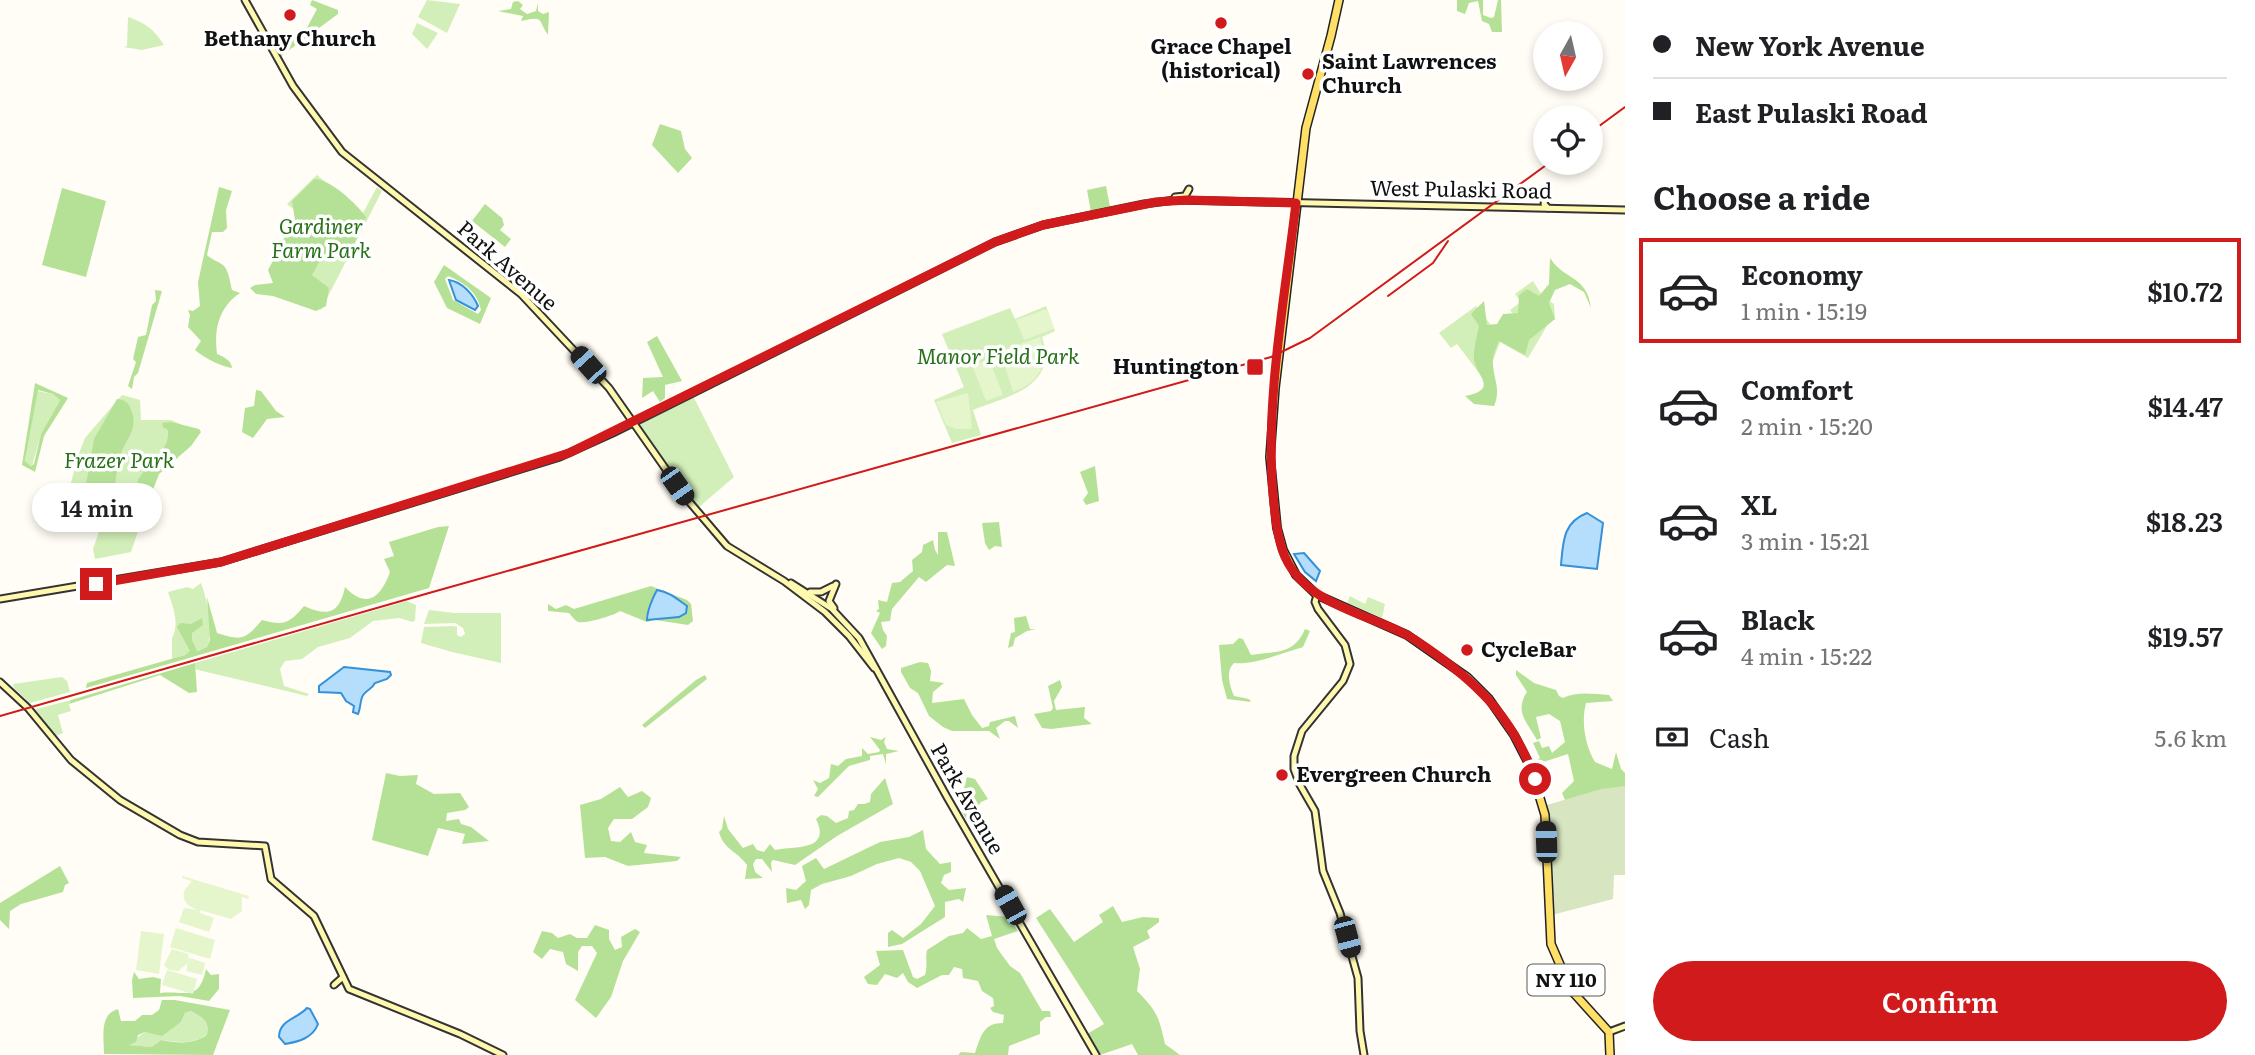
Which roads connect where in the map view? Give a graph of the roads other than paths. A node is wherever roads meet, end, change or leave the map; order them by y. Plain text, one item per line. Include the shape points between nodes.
1 (245, 0) edge
2 (1339, 0) edge
3 (1189, 189) dead end
4 (1545, 199) dead end
5 (1168, 201) junction
6 (1296, 203) junction
7 (1548, 208) junction
8 (1625, 210) edge
9 (633, 422) junction
10 (787, 583) junction
11 (805, 591) junction
12 (1317, 594) junction
13 (0, 599) edge
14 (822, 601) junction
15 (825, 612) junction
16 (840, 616) junction
17 (849, 636) junction
18 (859, 638) junction
19 (874, 668) junction
20 (0, 682) edge
21 (71, 760) junction
22 (61, 761) dead end
23 (343, 976) junction
24 (334, 985) dead end
25 (1625, 1026) edge
26 (1609, 1032) junction
27 (503, 1055) edge
28 (1096, 1055) edge
29 (1364, 1055) edge
30 (1610, 1055) edge

1 - 9 main road, Park Avenue via 293,86 340,150 521,294 598,375
2 - 6 main road, NY 110 via 1306,128
3 - 5 main road via 1185,196
4 - 7 main road
5 - 6 main road, West Pulaski Road
5 - 9 main road via 1008,236
6 - 7 main road, West Pulaski Road via 1478,203
6 - 12 main road, NY 110 via 1270,457 1283,553 1299,578
7 - 8 main road, West Pulaski Road
9 - 10 main road, Park Avenue via 686,498 727,546
9 - 13 main road via 540,464 221,562
10 - 11 main road, Park Avenue
10 - 14 main road
10 - 15 main road, Park Avenue
11 - 14 main road, Park Avenue
11 - 16 main road via 822,592 836,584 830,601
12 - 26 main road, NY 110 via 1410,637 1467,677 1499,711 1524,754 1543,805 1554,955 1571,990
12 - 29 main road via 1315,602 1343,642 1350,664 1343,681 1302,731 1294,762 1297,778 1315,811 1323,871 1358,978
14 - 15 main road
14 - 16 main road, Park Avenue
15 - 17 main road, Park Avenue
16 - 18 main road, Park Avenue
17 - 18 main road via 856,642
17 - 19 main road, Park Avenue
18 - 19 main road, Park Avenue
19 - 28 main road, Park Avenue
20 - 21 main road
21 - 22 main road
21 - 23 main road via 120,800 180,835 198,842 265,845 271,879 314,916
23 - 24 main road
23 - 27 main road via 349,989
25 - 26 main road
26 - 30 main road

